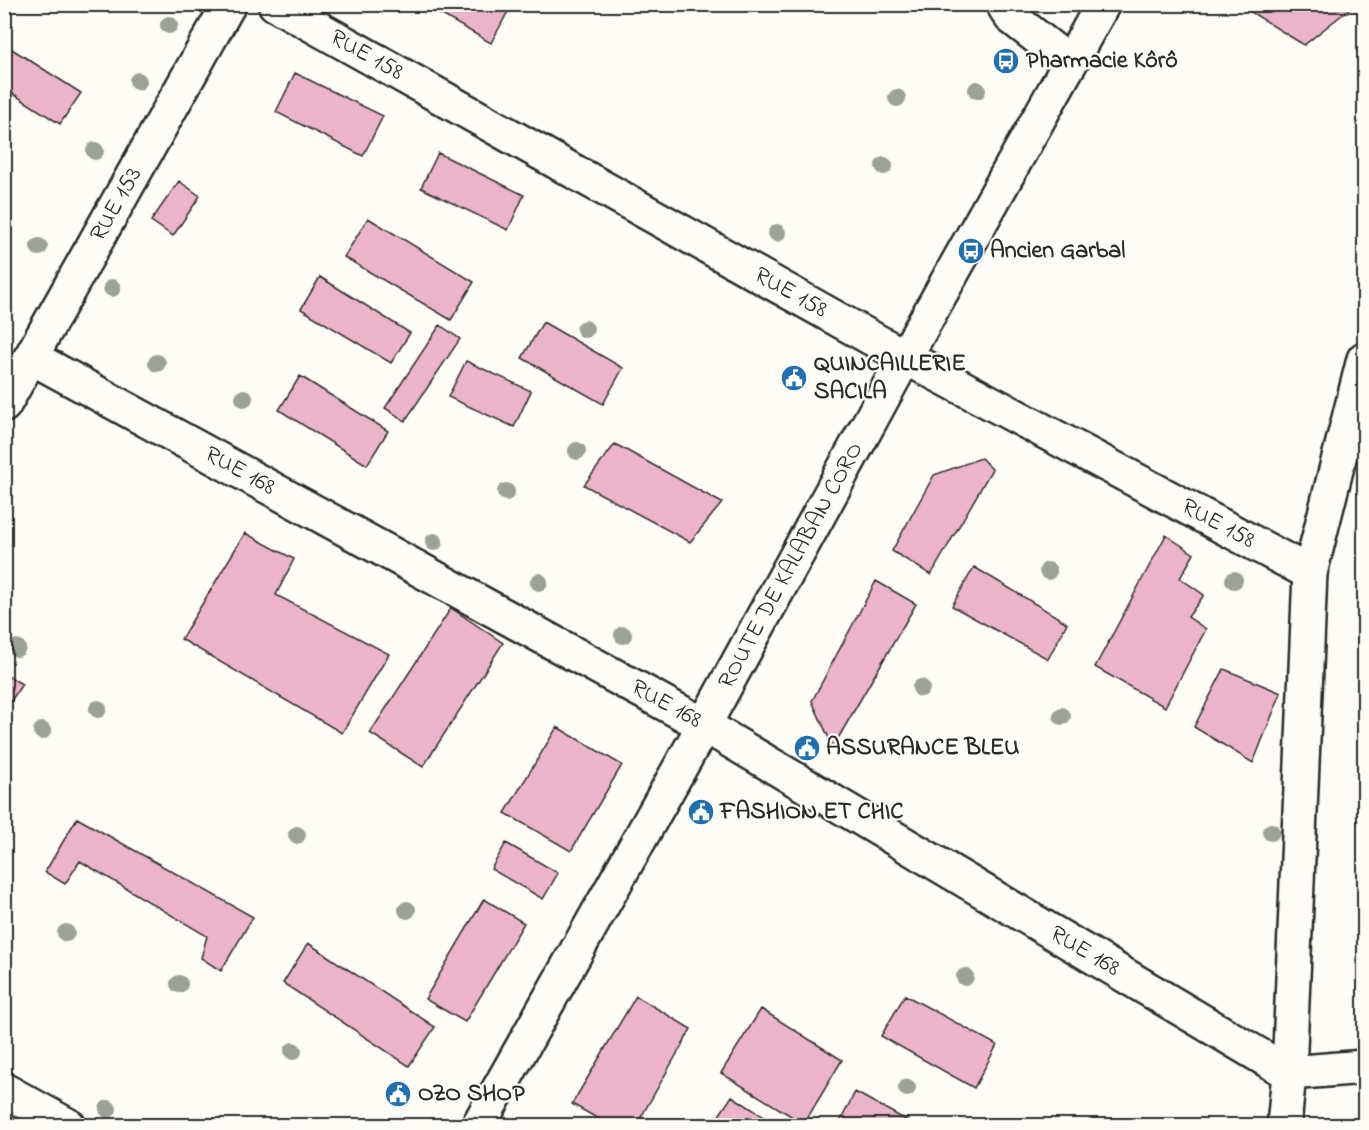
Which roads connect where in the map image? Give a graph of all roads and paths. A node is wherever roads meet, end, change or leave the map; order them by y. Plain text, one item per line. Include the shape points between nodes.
1 (229, 4) edge
2 (274, 4) edge
3 (1004, 4) edge
4 (1103, 4) edge
5 (1070, 63) junction
6 (31, 357) junction
7 (905, 357) junction
8 (1365, 359) edge
9 (4, 405) edge
10 (1310, 573) junction
11 (704, 725) junction
12 (1365, 1067) edge
13 (1289, 1074) junction
14 (4, 1090) edge
15 (69, 1125) edge
16 (478, 1125) edge
17 (1284, 1125) edge

1 - 6 street, RUE 153
2 - 7 street, RUE 158
3 - 5 street via 1011,17
4 - 5 street, ROUTE DE KALABAN CORO
5 - 7 street, ROUTE DE KALABAN CORO
6 - 9 street, RUE 153
6 - 11 street, RUE 168
7 - 10 street, RUE 158
7 - 11 street, ROUTE DE KALABAN CORO
8 - 10 street
10 - 13 street
11 - 13 street, RUE 168
11 - 16 street, ROUTE DE KALABAN CORO
12 - 13 street
13 - 17 street
14 - 15 street

